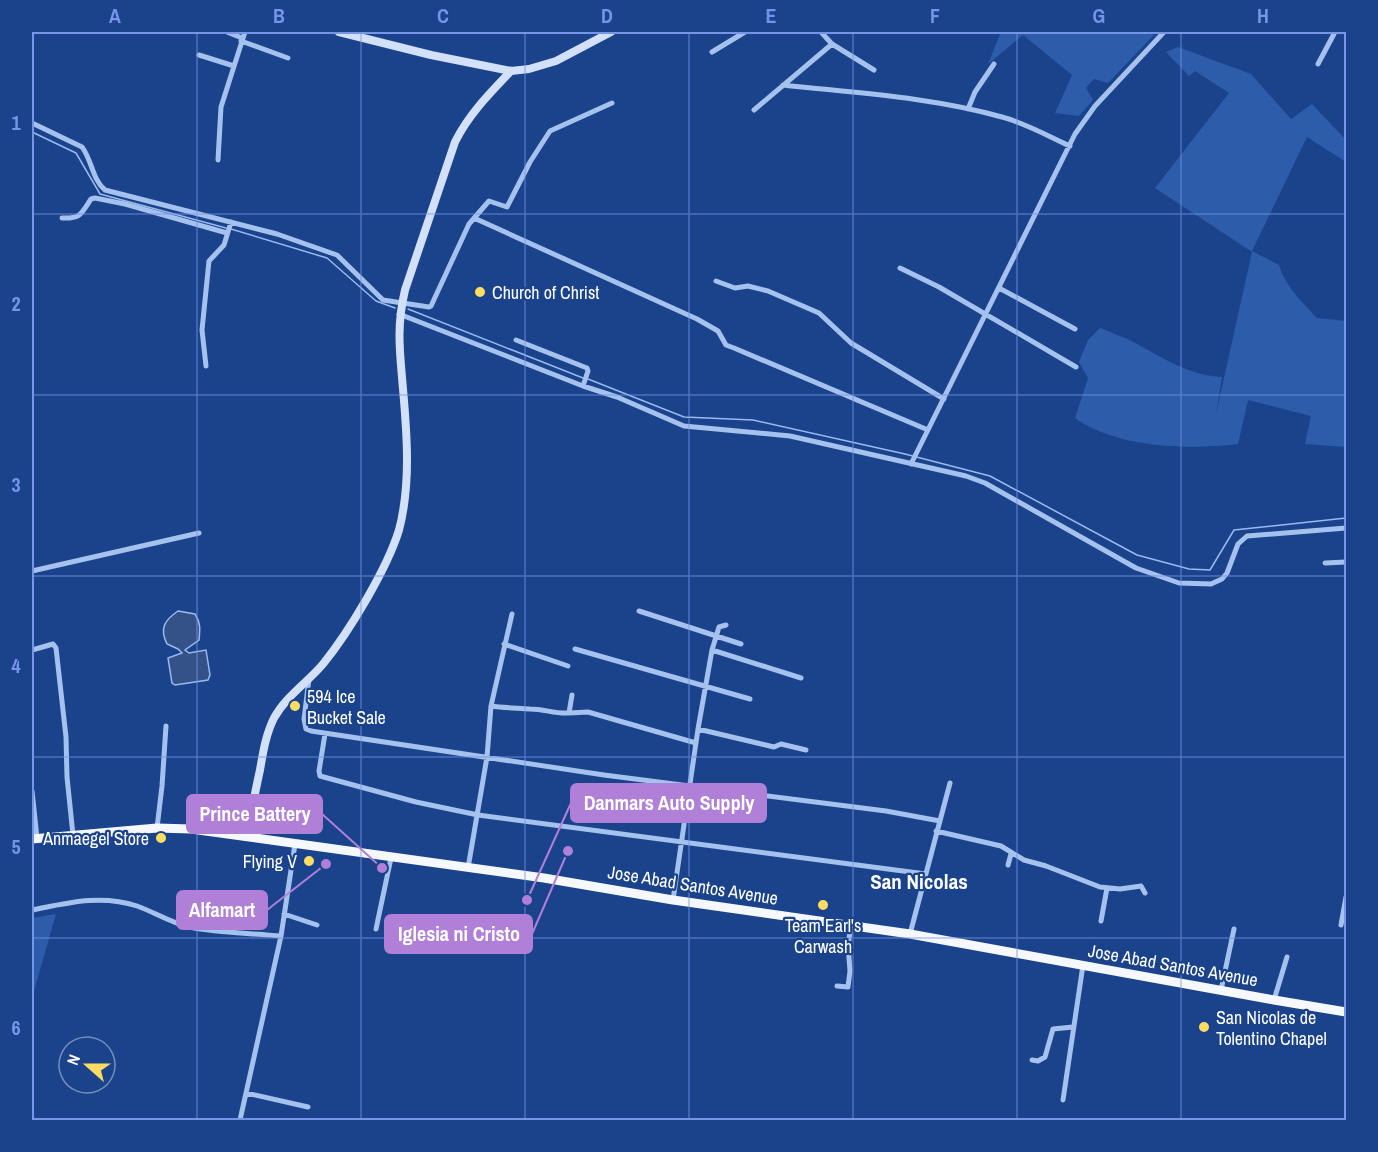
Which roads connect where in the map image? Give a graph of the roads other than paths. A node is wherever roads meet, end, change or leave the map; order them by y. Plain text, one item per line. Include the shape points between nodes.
1 (227, 32) edge
2 (339, 32) edge
3 (610, 32) edge
4 (745, 32) edge
5 (821, 32) edge
6 (1164, 32) edge
7 (1335, 32) edge
8 (243, 37) edge
9 (832, 45) junction
10 (712, 52) dead end
11 (200, 55) dead end
12 (288, 58) dead end
13 (994, 64) dead end
14 (1318, 64) dead end
15 (234, 66) junction
16 (874, 70) dead end
17 (511, 72) junction
18 (783, 85) junction
19 (612, 103) dead end
20 (968, 109) junction
21 (754, 110) dead end
22 (32, 123) edge
23 (1070, 146) junction
24 (218, 160) dead end
25 (174, 207) junction
26 (171, 217) junction
27 (62, 218) dead end
28 (474, 218) junction
29 (231, 223) junction
30 (227, 232) junction
31 (900, 268) dead end
32 (716, 281) dead end
33 (999, 288) junction
34 (402, 303) junction
35 (399, 314) junction
36 (987, 314) junction
37 (1075, 329) dead end
38 (516, 340) dead end
39 (206, 366) dead end
40 (1076, 367) dead end
41 (583, 384) junction
42 (944, 399) junction
43 (928, 430) junction
44 (911, 462) junction
45 (1347, 528) edge
46 (199, 533) dead end
47 (1347, 562) edge
48 (1325, 563) dead end
49 (32, 571) edge
50 (639, 611) dead end
51 (512, 614) dead end
52 (726, 625) dead end
53 (716, 634) junction
54 (504, 644) junction
55 (741, 644) dead end
56 (575, 649) dead end
57 (32, 650) edge
58 (712, 651) junction
59 (568, 666) dead end
60 (309, 678) junction
61 (801, 678) dead end
62 (705, 687) junction
63 (572, 695) dead end
64 (750, 699) dead end
65 (491, 706) junction
66 (569, 713) junction
67 (166, 726) dead end
68 (698, 729) junction
69 (325, 734) junction
70 (696, 743) junction
71 (806, 750) dead end
72 (487, 757) junction
73 (950, 783) dead end
74 (690, 787) junction
75 (32, 791) edge
76 (478, 815) junction
77 (940, 821) junction
78 (157, 828) junction
79 (936, 831) junction
80 (73, 835) junction
81 (246, 837) junction
82 (34, 839) edge
83 (682, 841) junction
84 (295, 844) junction
85 (1011, 854) junction
86 (391, 858) junction
87 (1008, 865) dead end
88 (468, 868) junction
89 (926, 874) junction
90 (1107, 888) junction
91 (1145, 893) dead end
92 (1347, 897) edge
93 (673, 900) junction
94 (32, 910) edge
95 (284, 914) junction
96 (1101, 921) dead end
97 (317, 925) dead end
98 (1341, 925) dead end
99 (851, 926) junction
100 (376, 929) dead end
101 (1234, 929) dead end
102 (910, 934) junction
103 (281, 936) junction
104 (1287, 957) dead end
105 (1083, 965) junction
106 (837, 986) dead end
107 (1221, 990) junction
108 (1274, 1000) junction
109 (1347, 1012) edge
110 (1073, 1027) junction
111 (1032, 1060) dead end
112 (246, 1093) junction
113 (1064, 1100) dead end
114 (308, 1107) dead end
115 (240, 1120) edge

1 - 8 street
2 - 17 main road
3 - 17 main road via 555,61
4 - 10 street
5 - 9 street
6 - 23 street via 1095,106
7 - 14 street
8 - 12 street
8 - 15 street
9 - 16 street
9 - 18 street
11 - 15 street
13 - 20 street
15 - 24 street via 221,107
17 - 34 main road via 483,102 455,142
18 - 20 street via 915,99
18 - 21 street
19 - 28 street via 550,130 507,207 489,201
20 - 23 street via 1004,117
22 - 25 street via 82,147 98,184 105,190
23 - 33 street
25 - 26 street
25 - 29 street
26 - 27 street via 95,198 80,216
26 - 30 street
28 - 34 street via 431,306
28 - 43 street via 697,319 718,331 726,345
29 - 30 street
29 - 34 street via 337,255 383,300
30 - 39 street via 224,245 209,261 202,330
31 - 36 street
32 - 42 street via 735,288 748,286 768,291 819,313 851,343
33 - 36 street
33 - 37 street
34 - 35 main road
35 - 41 street
35 - 60 main road via 406,487 399,530 379,577 343,636
36 - 40 street
36 - 42 street
38 - 41 street via 587,368
41 - 44 street via 684,426 790,436
42 - 43 street
43 - 44 street
44 - 45 street via 985,483 1136,568 1179,583 1211,584 1222,579 1238,544 1247,536
46 - 49 street
47 - 48 street
50 - 53 street
51 - 54 street
52 - 53 street via 719,627
53 - 55 street
53 - 58 street
54 - 59 street
54 - 65 street
56 - 62 street
57 - 80 street via 53,645 56,648
58 - 61 street
58 - 62 street
60 - 69 street via 306,729
60 - 81 main road via 273,719
62 - 64 street
62 - 68 street
63 - 66 street
65 - 66 street
65 - 72 street
66 - 70 street via 588,712
67 - 78 street
68 - 70 street
68 - 71 street via 774,747 782,744
69 - 72 street
69 - 76 street via 320,776
70 - 74 street
72 - 74 street
72 - 76 street
73 - 77 street
74 - 77 street
74 - 83 street
75 - 82 street
76 - 83 street
76 - 88 street
77 - 79 street
78 - 80 highway, Jose Abad Santos Avenue
78 - 81 highway, Jose Abad Santos Avenue
79 - 85 street via 1001,846
79 - 89 street
80 - 82 highway, Jose Abad Santos Avenue
81 - 84 highway, Jose Abad Santos Avenue
83 - 89 street
83 - 93 street
84 - 86 highway, Jose Abad Santos Avenue
84 - 95 street
85 - 87 street
85 - 90 street
86 - 88 highway, Jose Abad Santos Avenue
86 - 100 street
88 - 93 highway, Jose Abad Santos Avenue
89 - 102 street
90 - 91 street via 1141,886
90 - 96 street
92 - 98 street
93 - 99 highway, Jose Abad Santos Avenue
94 - 103 street via 92,899 135,905 188,926
95 - 97 street
95 - 103 street
99 - 102 highway, Jose Abad Santos Avenue
99 - 106 street via 850,981 848,987
101 - 107 street
102 - 105 highway, Jose Abad Santos Avenue
103 - 112 street
104 - 108 street
105 - 107 highway, Jose Abad Santos Avenue
105 - 110 street
107 - 108 highway, Jose Abad Santos Avenue
108 - 109 highway, Jose Abad Santos Avenue
110 - 111 street via 1053,1029 1045,1057
110 - 113 street
112 - 114 street
112 - 115 street

